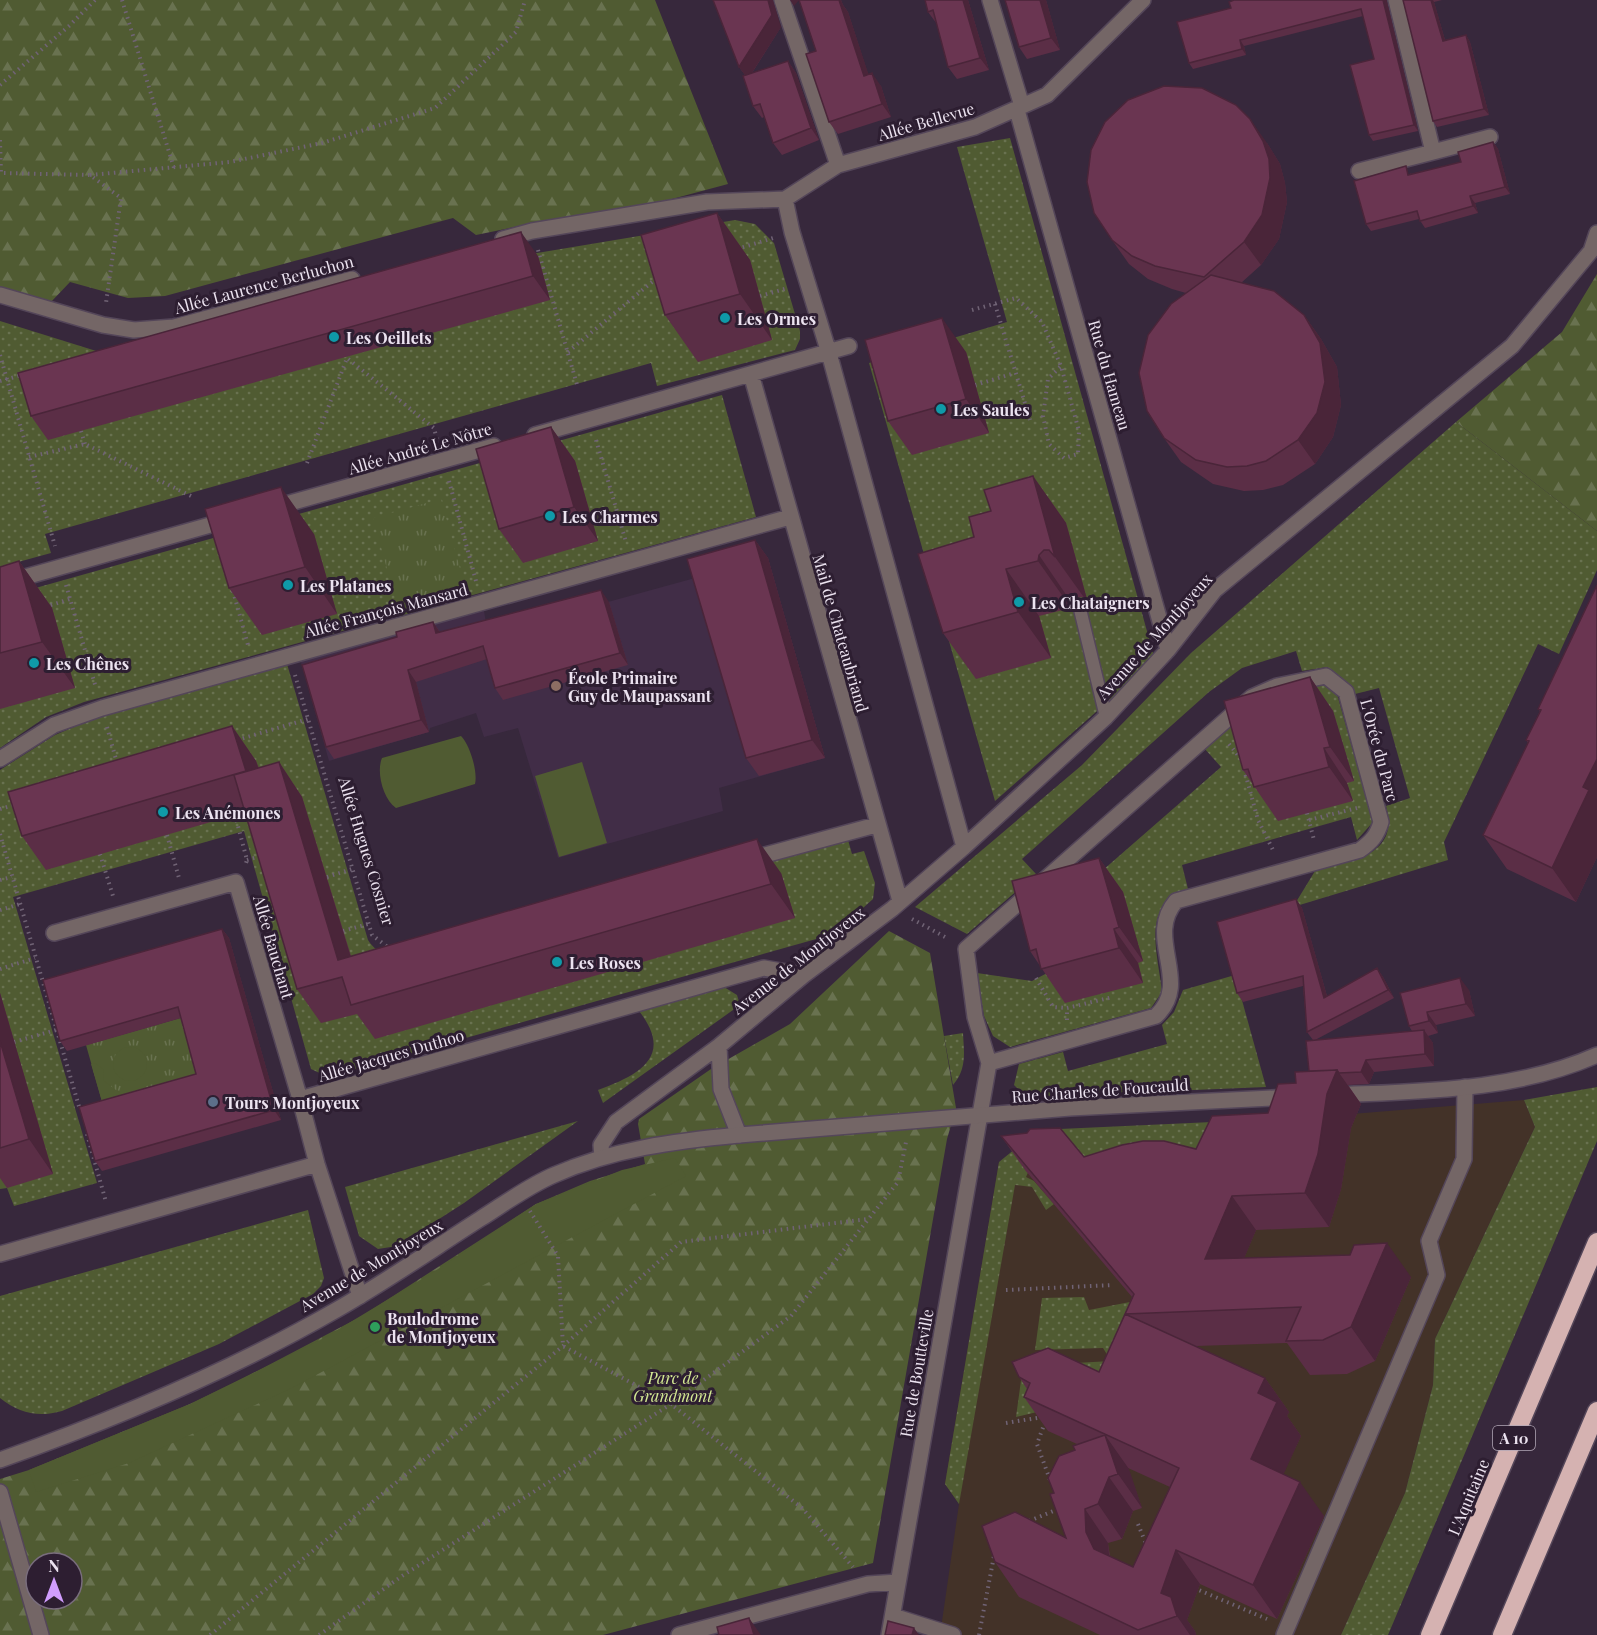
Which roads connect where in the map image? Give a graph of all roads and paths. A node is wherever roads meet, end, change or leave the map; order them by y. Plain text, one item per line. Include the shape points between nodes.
1 (95, 0) edge
2 (122, 0) edge
3 (525, 0) edge
4 (782, 0) edge
5 (990, 0) edge
6 (1143, 0) edge
7 (1396, 0) edge
8 (0, 85) edge
9 (1020, 108) junction
10 (1490, 137) dead end
11 (0, 140) edge
12 (1433, 152) junction
13 (838, 165) junction
14 (174, 168) junction
15 (1359, 171) dead end
16 (1, 173) edge
17 (90, 175) junction
18 (785, 199) junction
19 (532, 231) junction
20 (792, 232) junction
21 (1597, 232) edge
22 (487, 243) edge
23 (732, 250) dead end
24 (667, 269) edge
25 (362, 277) edge
26 (807, 282) junction
27 (0, 295) edge
28 (760, 296) dead end
29 (995, 304) junction
30 (972, 310) dead end
31 (104, 325) junction
32 (849, 346) dead end
33 (568, 352) junction
34 (829, 352) junction
35 (347, 358) dead end
36 (1061, 366) junction
37 (28, 373) edge
38 (1015, 373) junction
39 (751, 374) junction
40 (0, 381) edge
41 (975, 385) dead end
42 (578, 388) dead end
43 (590, 419) junction
44 (1030, 420) dead end
45 (81, 431) edge
46 (85, 444) junction
47 (29, 458) dead end
48 (308, 463) dead end
49 (193, 497) dead end
50 (261, 511) edge
51 (790, 517) junction
52 (238, 518) edge
53 (631, 561) junction
54 (0, 584) edge
55 (232, 589) edge
56 (70, 599) dead end
57 (1079, 606) dead end
58 (42, 608) dead end
59 (1168, 650) junction
60 (289, 654) junction
61 (253, 664) junction
62 (1106, 717) junction
63 (308, 719) junction
64 (1214, 730) junction
65 (231, 742) edge
66 (0, 759) edge
67 (22, 803) edge
68 (1376, 804) junction
69 (0, 809) edge
70 (1307, 813) edge
71 (235, 815) edge
72 (1309, 820) junction
73 (876, 825) junction
74 (1311, 828) dead end
75 (0, 834) edge
76 (167, 836) dead end
77 (964, 847) junction
78 (100, 854) dead end
79 (271, 854) edge
80 (247, 860) junction
81 (740, 862) edge
82 (352, 869) junction
83 (1284, 871) junction
84 (12, 877) junction
85 (327, 877) dead end
86 (0, 880) edge
87 (236, 882) junction
88 (184, 896) junction
89 (20, 904) junction
90 (896, 905) junction
91 (0, 910) edge
92 (119, 915) junction
93 (369, 924) junction
94 (343, 932) dead end
95 (54, 933) dead end
96 (390, 948) edge
97 (966, 949) junction
98 (35, 958) junction
99 (0, 969) edge
100 (804, 975) junction
101 (1036, 978) edge
102 (1113, 997) dead end
103 (1067, 1008) junction
104 (56, 1030) junction
105 (1066, 1041) junction
106 (14, 1042) dead end
107 (719, 1046) junction
108 (1597, 1054) edge
109 (989, 1063) junction
110 (1465, 1086) junction
111 (300, 1099) junction
112 (82, 1115) edge
113 (979, 1117) junction
114 (907, 1123) junction
115 (84, 1124) edge
116 (739, 1135) junction
117 (602, 1157) junction
118 (317, 1164) junction
119 (519, 1194) junction
120 (868, 1219) junction
121 (112, 1222) junction
122 (1597, 1242) edge
123 (0, 1254) edge
124 (1113, 1285) edge
125 (1006, 1290) dead end
126 (360, 1296) junction
127 (563, 1346) junction
128 (671, 1404) junction
129 (1597, 1411) edge
130 (1006, 1423) dead end
131 (0, 1461) edge
132 (1053, 1487) edge
133 (0, 1492) edge
134 (1056, 1498) edge
135 (1069, 1504) edge
136 (1060, 1509) junction
137 (1138, 1524) dead end
138 (1019, 1525) edge
139 (996, 1545) edge
140 (1149, 1552) edge
141 (898, 1582) junction
142 (868, 1584) junction
143 (1188, 1585) edge
144 (893, 1616) junction
145 (1286, 1631) edge
146 (41, 1635) edge
147 (210, 1635) edge
148 (319, 1635) edge
149 (679, 1635) edge
150 (889, 1635) edge
151 (953, 1635) edge
152 (979, 1635) edge
153 (1430, 1635) edge
154 (1502, 1635) edge

1 - 8 path
2 - 14 path
3 - 14 path via 516,32 435,108 322,143 230,162
4 - 13 street
5 - 9 street
6 - 9 street, Allée Bellevue via 1047,95
7 - 12 street
9 - 13 street, Allée Bellevue via 975,127
9 - 59 street, Rue du Hameau
10 - 12 street
11 - 16 path
12 - 15 street
13 - 18 street, Allée Bellevue
14 - 17 path
16 - 17 path
17 - 31 path via 121,198
18 - 19 street via 707,202
18 - 20 street
19 - 22 street
19 - 33 path
20 - 23 path
20 - 26 street
21 - 59 street, Avenue de Montjoyeux via 1591,251 1512,346 1215,591
24 - 33 path
25 - 31 street, Allée Laurence Berluchon via 174,327 134,330
26 - 28 path
26 - 34 street
27 - 31 street, Allée Laurence Berluchon
29 - 30 path
29 - 36 path via 1016,298 1042,322
29 - 38 path
32 - 34 street, Allée André Le Nôtre
33 - 42 path
34 - 39 street, Allée André Le Nôtre
34 - 77 street
35 - 48 path
36 - 36 path via 1079,431 1078,454 1064,458 1049,444 1043,416 1048,379
37 - 40 path
38 - 41 path
38 - 44 path
39 - 43 street, Allée André Le Nôtre
39 - 51 street, Mail de Chateaubriand
43 - 50 street, Allée André Le Nôtre
43 - 53 path
45 - 46 path
46 - 47 path
46 - 49 path
51 - 53 street, Allée François Mansard
51 - 73 street, Mail de Chateaubriand
52 - 54 street
53 - 60 street, Allée François Mansard
55 - 61 path
56 - 58 path
57 - 62 lane
59 - 62 street, Avenue de Montjoyeux
60 - 61 street, Allée François Mansard
60 - 63 path, Allée Hugues Cosnier
61 - 66 street, Allée François Mansard via 54,725
62 - 77 street, Avenue de Montjoyeux
63 - 65 path
63 - 82 path, Allée Hugues Cosnier
64 - 68 street, L'Orée du Parc via 1252,697 1277,686 1326,676 1346,692
64 - 83 path via 1240,756 1258,820
64 - 97 street, L'Orée du Parc
67 - 69 path
68 - 72 path
68 - 83 street, L'Orée du Parc via 1381,822 1370,843
70 - 72 path
71 - 80 path
72 - 74 path
73 - 81 street
73 - 90 street, Mail de Chateaubriand
75 - 84 path
76 - 88 path
77 - 90 street, Avenue de Montjoyeux
78 - 92 path
79 - 80 path
80 - 87 path
82 - 85 path
82 - 93 path, Allée Hugues Cosnier
83 - 105 street, L'Orée du Parc via 1176,901 1163,927 1172,991 1166,1006 1156,1016
84 - 86 path
84 - 89 path
87 - 88 street, Allée Bauchant
87 - 111 street, Allée Bauchant
88 - 92 street, Allée Bauchant
89 - 91 path
89 - 98 path
90 - 97 path
90 - 100 street, Avenue de Montjoyeux
92 - 95 street, Allée Bauchant
93 - 94 path
93 - 96 path, Allée Hugues Cosnier via 372,935
97 - 109 street via 975,1017
98 - 99 path
98 - 104 path
100 - 107 street, Avenue de Montjoyeux
100 - 111 street, Allée Jacques Duthoo via 764,968
101 - 103 path via 1053,1007
102 - 103 path
103 - 105 path
104 - 106 path
104 - 112 path
105 - 109 street, L'Orée du Parc
107 - 116 street via 721,1089
107 - 117 street, Avenue de Montjoyeux via 616,1122 601,1145
108 - 110 street, Rue Charles de Foucauld via 1540,1076
109 - 113 street
110 - 113 street, Rue Charles de Foucauld via 1070,1108
110 - 145 street via 1464,1159 1429,1241 1437,1275
111 - 118 street
113 - 114 street, Rue Charles de Foucauld
113 - 141 street, Rue de Boutteville
114 - 116 street, Rue Charles de Foucauld
114 - 120 path via 906,1153 898,1182
115 - 121 path
116 - 117 street, Rue Charles de Foucauld via 687,1139
117 - 119 street, Avenue de Montjoyeux
118 - 121 street
118 - 126 street
119 - 126 street, Avenue de Montjoyeux
119 - 127 path via 558,1256
120 - 127 path via 681,1242
120 - 128 path via 790,1316
121 - 123 street
122 - 153 highway, L'Aquitaine / A 10
124 - 125 path
126 - 131 street, Avenue de Montjoyeux via 281,1339 137,1407
127 - 128 path
127 - 147 path
128 - 142 path via 802,1508
128 - 148 path via 402,1576
129 - 154 highway
130 - 132 path via 1040,1416 1046,1419 1036,1444
133 - 146 street
134 - 136 path
135 - 136 path
136 - 138 path
137 - 140 path
139 - 152 path
141 - 142 street
141 - 144 street, Rue de Boutteville
142 - 149 street
143 - 145 path
144 - 150 street, Rue de Boutteville
144 - 151 street

